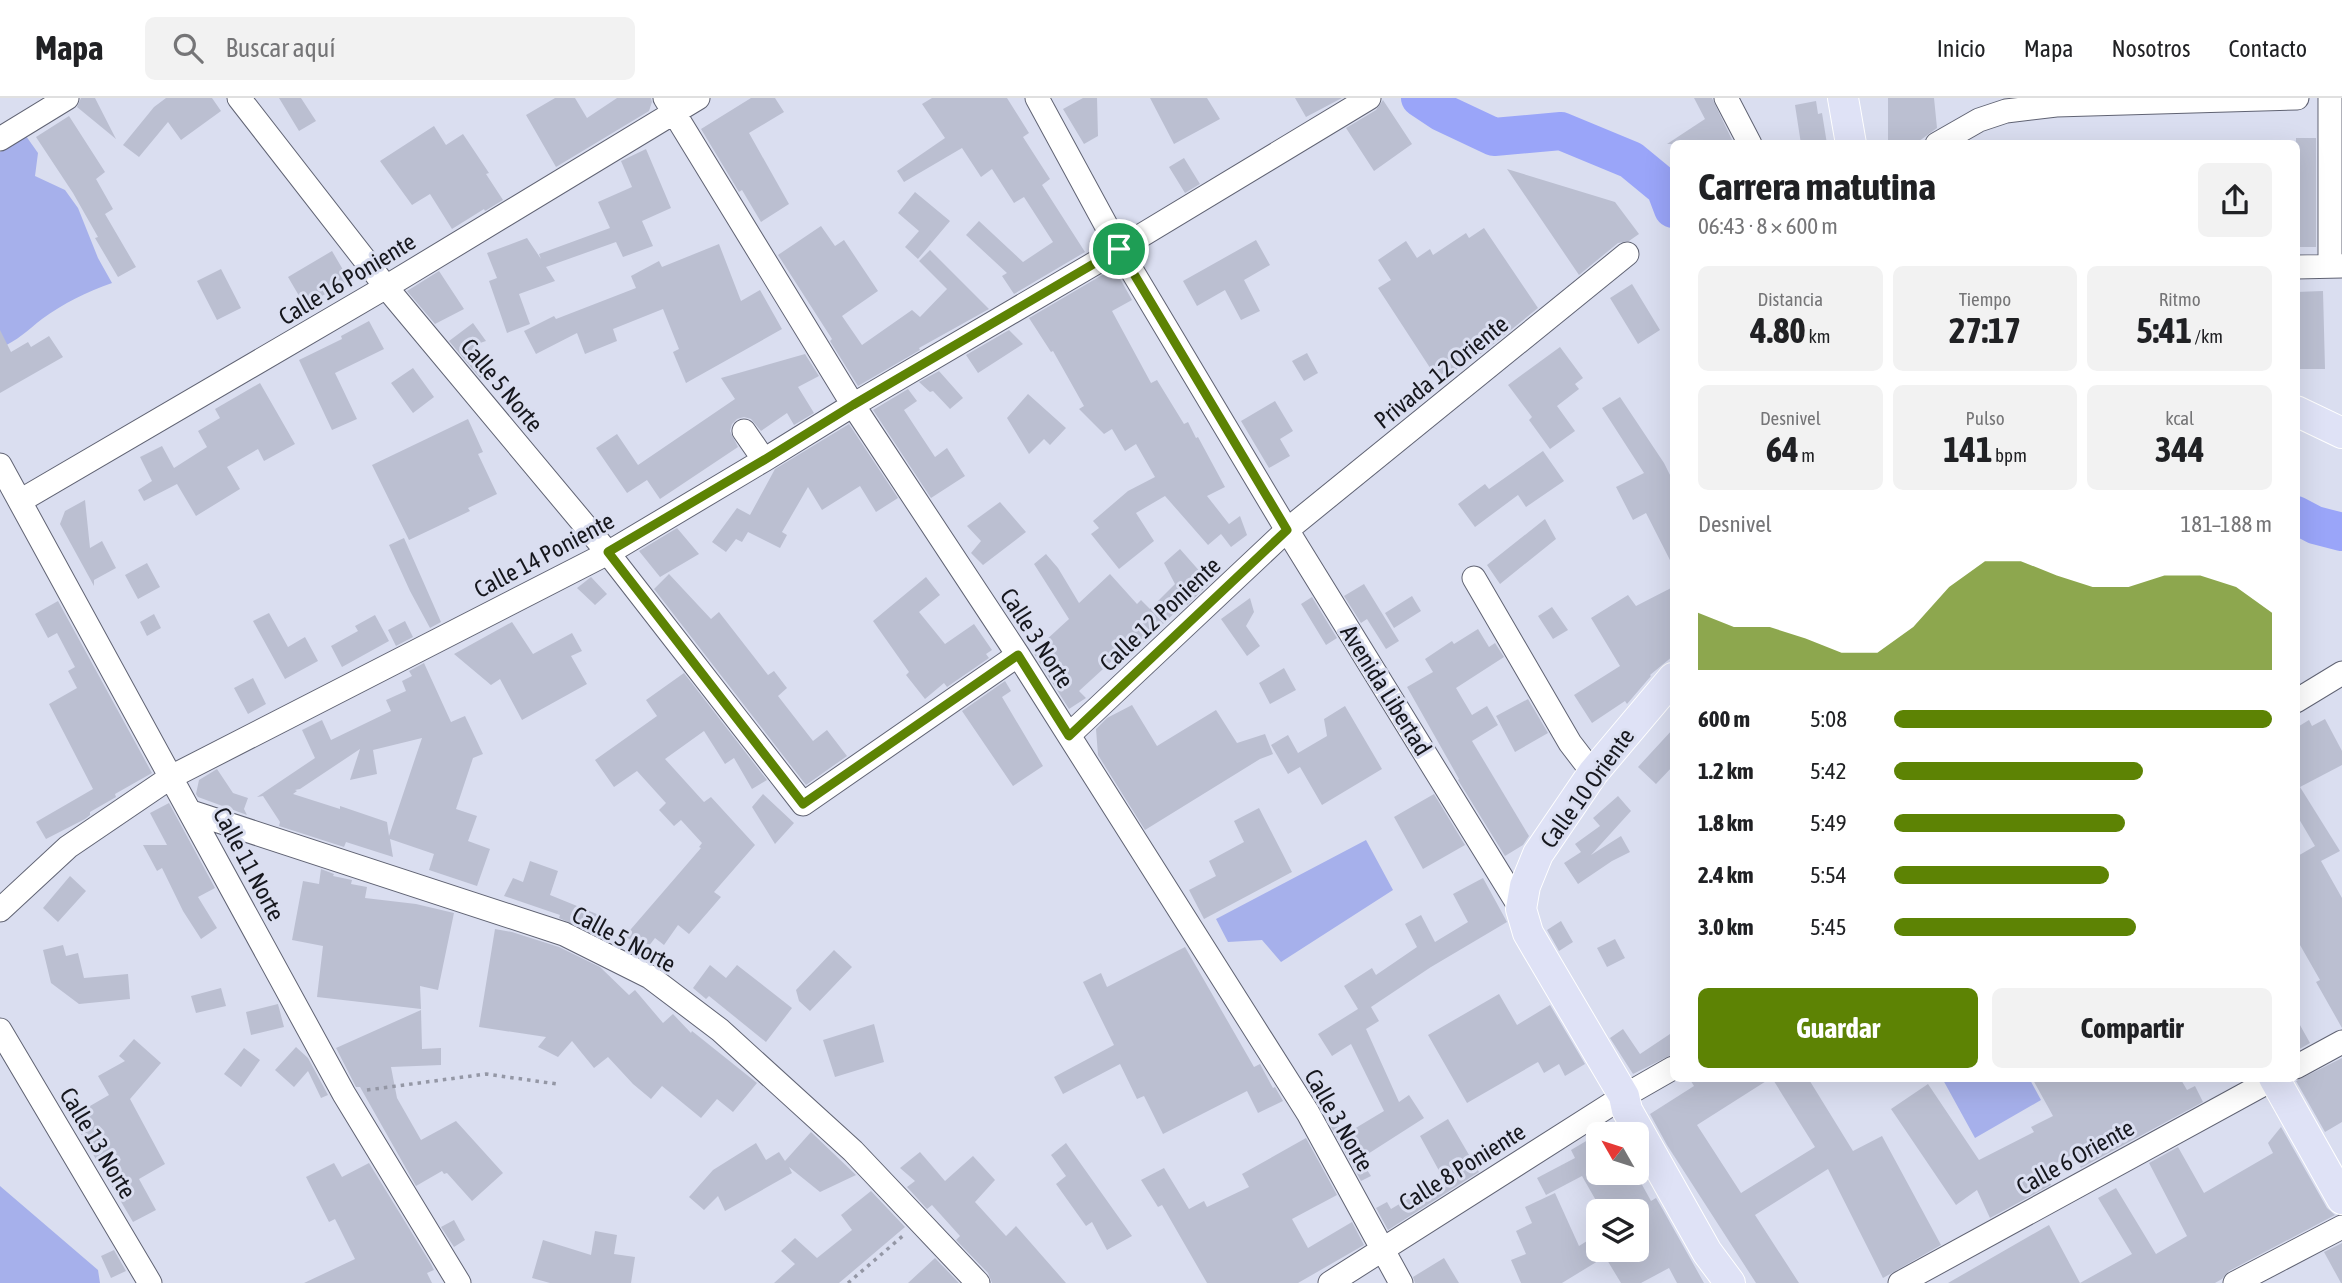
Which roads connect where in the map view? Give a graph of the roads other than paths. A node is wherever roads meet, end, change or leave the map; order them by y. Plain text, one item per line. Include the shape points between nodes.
1 (67, 98) edge
2 (239, 98) edge
3 (698, 98) edge
4 (1037, 98) edge
5 (1369, 98) edge
6 (1726, 98) edge
7 (1843, 98) edge
8 (1855, 98) edge
9 (2297, 98) edge
10 (2330, 98) edge
11 (670, 105) edge
12 (1979, 120) junction
13 (1850, 138) edge
14 (0, 139) edge
15 (1749, 140) edge
16 (1944, 140) edge
17 (1979, 140) edge
18 (1119, 249) junction
19 (1627, 254) dead end
20 (2336, 266) edge
21 (2300, 267) edge
22 (386, 287) junction
23 (853, 405) junction
24 (2300, 413) edge
25 (744, 431) dead end
26 (2342, 433) edge
27 (764, 460) junction
28 (0, 465) edge
29 (20, 501) junction
30 (1287, 530) junction
31 (608, 552) junction
32 (1474, 578) dead end
33 (1018, 655) junction
34 (2342, 673) edge
35 (1670, 682) edge
36 (2300, 699) edge
37 (1069, 736) junction
38 (1592, 774) junction
39 (171, 777) junction
40 (191, 812) junction
41 (1521, 909) junction
42 (0, 911) edge
43 (0, 1030) edge
44 (2342, 1042) edge
45 (2300, 1065) edge
46 (1670, 1070) edge
47 (2267, 1082) edge
48 (2276, 1082) edge
49 (1624, 1097) junction
50 (2342, 1199) edge
51 (2342, 1227) edge
52 (1381, 1249) junction
53 (150, 1283) edge
54 (459, 1283) edge
55 (978, 1283) edge
56 (1330, 1283) edge
57 (1401, 1283) edge
58 (1730, 1283) edge
59 (1900, 1283) edge
60 (2235, 1283) edge

1 - 14 street
2 - 22 street, Calle 5 Norte
3 - 11 street, Calle 16 Poniente
4 - 18 street, Avenida Libertad
5 - 18 street, Calle 14 Poniente
6 - 15 street
7 - 13 main road
8 - 13 main road
9 - 12 street via 2056,105 2006,110
10 - 20 street
11 - 22 street, Calle 16 Poniente
11 - 23 street, Calle 3 Norte
12 - 16 street
12 - 17 street
18 - 23 street, Calle 14 Poniente
18 - 30 street, Avenida Libertad
19 - 30 street, Privada 12 Oriente
20 - 21 street
22 - 29 street, Calle 16 Poniente
22 - 31 street, Calle 5 Norte
23 - 27 street, Calle 14 Poniente
23 - 33 street, Calle 3 Norte
24 - 26 main road
25 - 27 street
27 - 31 street, Calle 14 Poniente
28 - 29 street, Calle 11 Norte
29 - 39 street, Calle 11 Norte
30 - 37 street, Calle 12 Poniente
30 - 41 street, Avenida Libertad
31 - 33 street, Calle 5 Norte via 803,804
31 - 39 street, Calle 14 Poniente
32 - 38 street
33 - 37 street, Calle 3 Norte
34 - 36 street
35 - 38 main road, Calle 10 Oriente
37 - 52 street, Calle 3 Norte via 1308,1113
38 - 41 main road, Calle 10 Oriente via 1538,855
39 - 40 street, Calle 11 Norte
39 - 42 street, Calle 14 Poniente via 68,847
40 - 54 street, Calle 11 Norte via 344,1094
40 - 55 street, Calle 5 Norte via 564,934 650,977 789,1091
41 - 49 main road, Avenida Libertad via 1528,933
43 - 53 street, Calle 13 Norte
44 - 45 street
46 - 49 street, Calle 8 Poniente
47 - 59 street, Calle 6 Oriente
48 - 50 main road
49 - 52 street, Calle 8 Poniente
49 - 58 main road, Avenida Libertad via 1707,1252
51 - 60 street
52 - 56 street, Calle 8 Poniente
52 - 57 street, Calle 3 Norte

